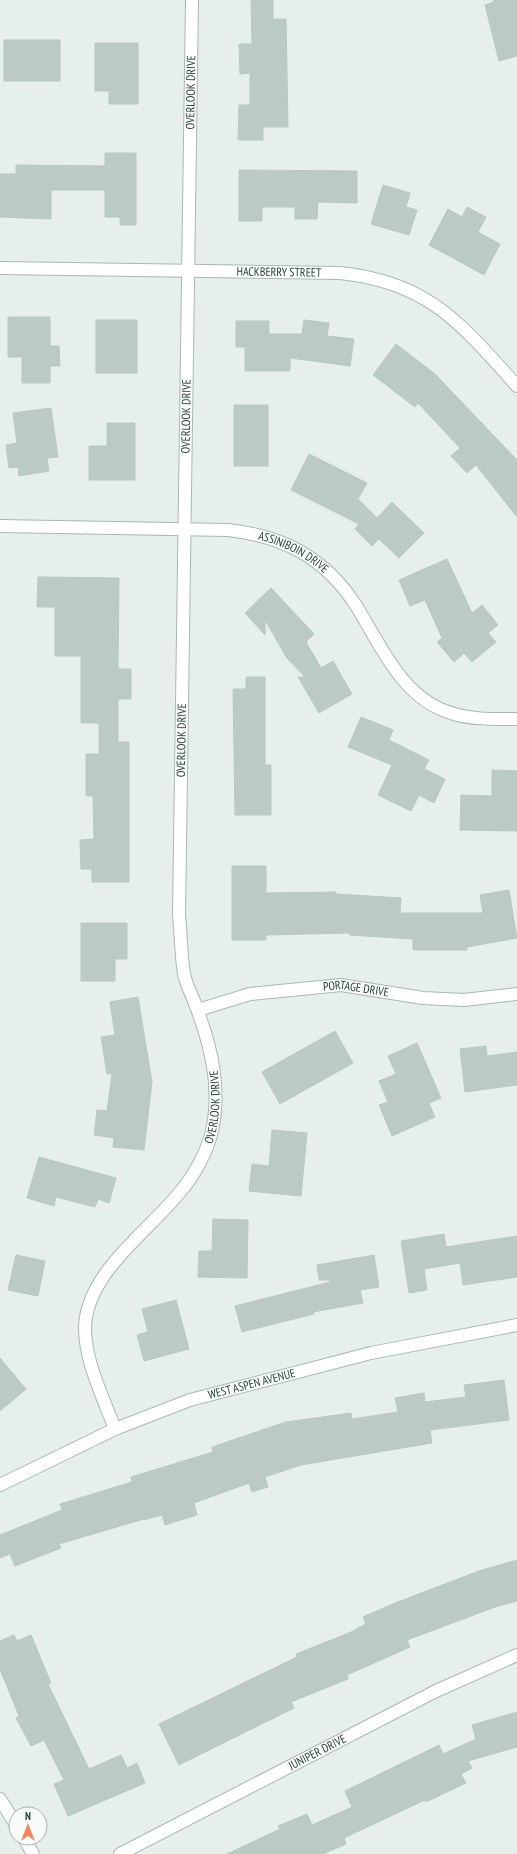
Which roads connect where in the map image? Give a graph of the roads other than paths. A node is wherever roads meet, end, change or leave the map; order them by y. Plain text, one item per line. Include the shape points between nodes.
1 (192, 0) edge
2 (0, 268) edge
3 (189, 270) junction
4 (517, 386) edge
5 (0, 526) edge
6 (183, 529) junction
7 (517, 719) edge
8 (517, 994) edge
9 (198, 1010) junction
10 (517, 1325) edge
11 (115, 1429) junction
12 (0, 1484) edge
13 (517, 1655) edge
14 (0, 1799) edge
15 (8, 1812) edge
16 (120, 1854) edge

1 - 3 street, OVERLOOK DRIVE
2 - 3 street, HACKBERRY STREET
3 - 4 street, HACKBERRY STREET via 340,273 386,281 409,290 449,315
3 - 6 street, OVERLOOK DRIVE
5 - 6 street, ASSINIBOIN DRIVE
6 - 7 street, ASSINIBOIN DRIVE via 250,533 295,548 324,568 343,587 388,659 414,691 431,704 450,713 475,718
6 - 9 street, OVERLOOK DRIVE via 179,915 185,977
8 - 9 street, PORTAGE DRIVE via 464,1000 423,998 341,985 250,994
9 - 11 street, OVERLOOK DRIVE via 213,1062 216,1085 212,1132 204,1154 181,1191 108,1270 88,1307 85,1327 87,1346
10 - 11 street, WEST ASPEN AVENUE via 371,1353 190,1400
11 - 12 street, WEST ASPEN AVENUE
13 - 16 street, JUNIPER DRIVE via 436,1691
14 - 15 street

